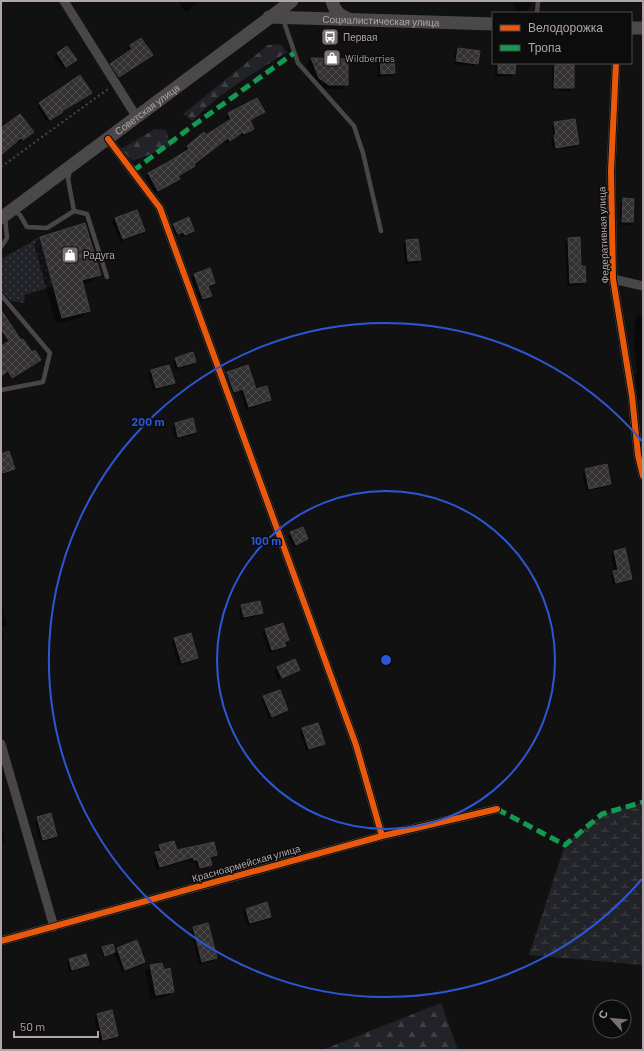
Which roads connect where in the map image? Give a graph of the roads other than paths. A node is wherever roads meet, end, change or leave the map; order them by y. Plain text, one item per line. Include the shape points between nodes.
1 (64, 1) edge
2 (292, 1) edge
3 (332, 1) edge
4 (538, 1) edge
5 (537, 12) edge
6 (276, 17) junction
7 (350, 20) junction
8 (492, 24) edge
9 (632, 28) edge
10 (643, 28) edge
11 (616, 64) edge
12 (136, 116) junction
13 (108, 139) junction
14 (71, 166) junction
15 (74, 212) junction
16 (6, 214) edge
17 (381, 231) dead end
18 (1, 247) edge
19 (108, 277) dead end
20 (613, 279) junction
21 (643, 286) edge
22 (1, 295) edge
23 (1, 390) edge
24 (643, 476) edge
25 (1, 744) edge
26 (497, 809) dead end
27 (382, 836) junction
28 (54, 927) junction
29 (1, 941) edge

1 - 12 street
2 - 6 street, Советская улица
3 - 7 street via 339,15
4 - 5 lane
6 - 7 street, Социалистическая улица
6 - 12 street, Советская улица
6 - 17 lane via 298,63 354,126 364,153
7 - 8 street, Социалистическая улица
9 - 10 street
11 - 20 street, Федеративная улица via 610,171
12 - 13 street, Советская улица
13 - 14 street, Советская улица
13 - 27 street via 160,208 356,745
14 - 15 lane via 68,179
14 - 16 street, Советская улица
15 - 16 lane via 47,228 27,227 20,215
15 - 19 lane via 87,214
16 - 18 lane via 7,238
20 - 21 street
20 - 24 street, Федеративная улица
22 - 23 lane via 50,353 43,382
25 - 28 street
26 - 27 street, Красноармейская улица
27 - 28 street, Красноармейская улица
28 - 29 street, Красноармейская улица

